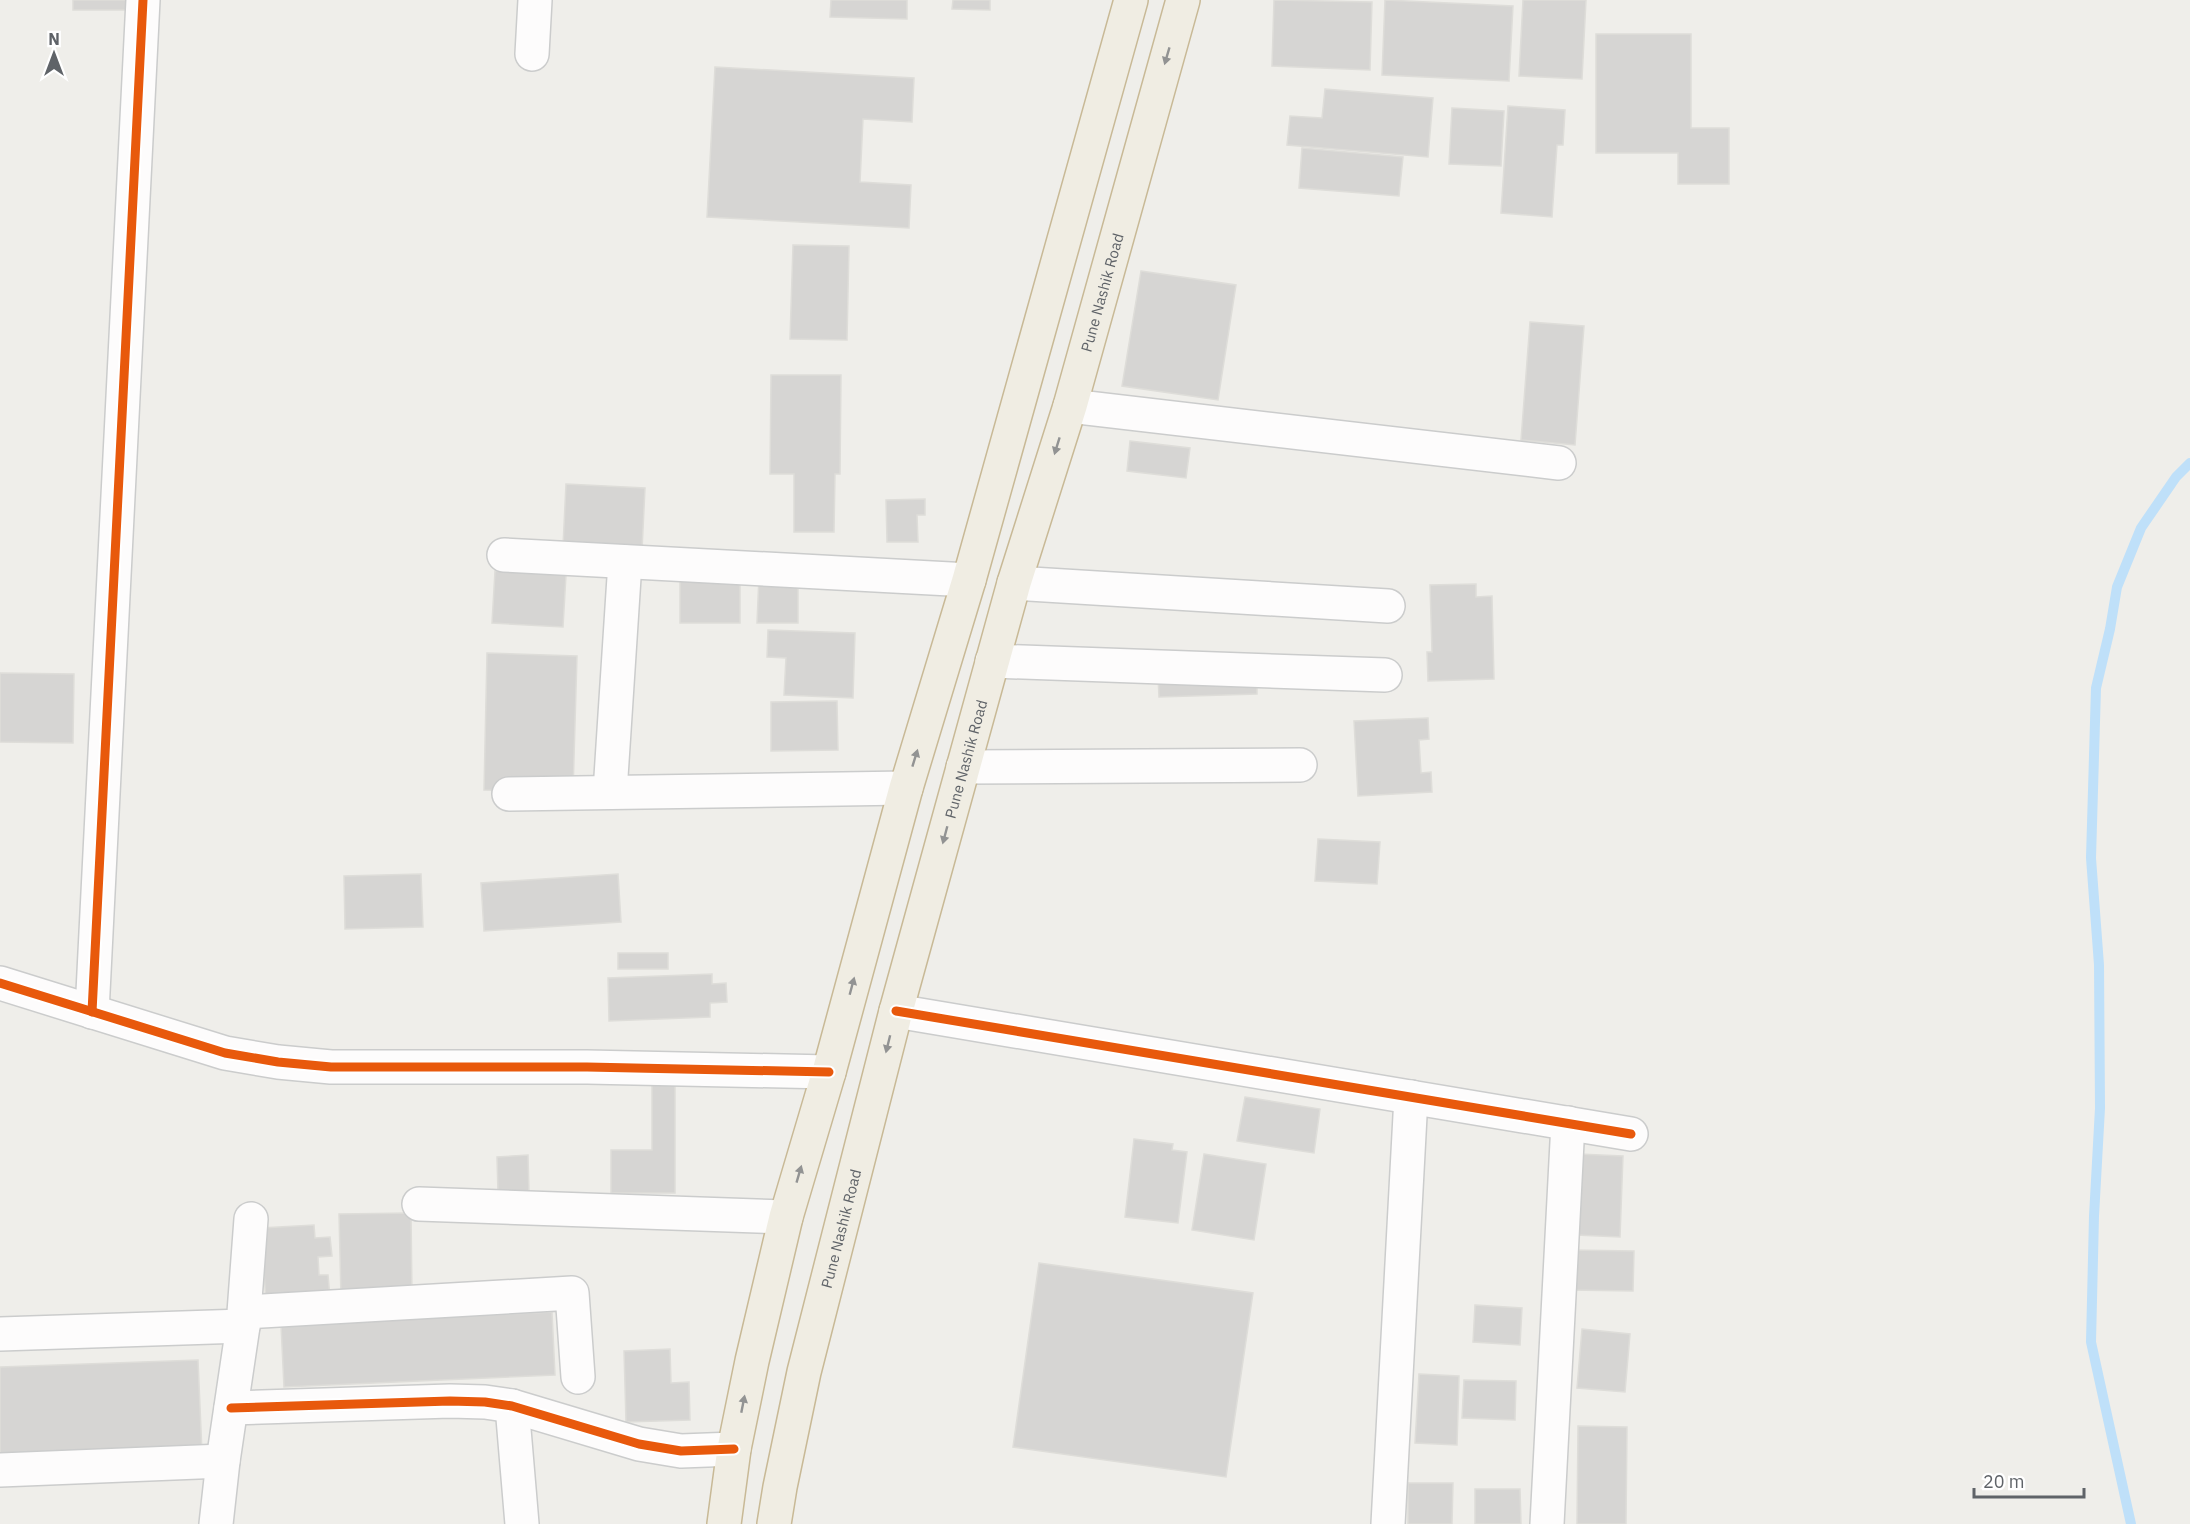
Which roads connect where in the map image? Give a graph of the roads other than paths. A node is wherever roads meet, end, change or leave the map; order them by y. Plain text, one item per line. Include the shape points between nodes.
1 (143, 0) edge
2 (535, 0) edge
3 (1131, 0) edge
4 (1183, 0) edge
5 (532, 54) dead end
6 (1070, 406) junction
7 (1559, 463) dead end
8 (504, 555) dead end
9 (625, 562) junction
10 (969, 580) junction
11 (1014, 583) junction
12 (1388, 606) dead end
13 (992, 661) junction
14 (1385, 675) dead end
15 (1300, 765) dead end
16 (963, 767) junction
17 (906, 788) junction
18 (610, 792) junction
19 (509, 794) dead end
20 (0, 983) edge
21 (897, 1011) junction
22 (92, 1012) junction
23 (829, 1072) junction
24 (1411, 1097) junction
25 (1568, 1123) junction
26 (1631, 1134) dead end
27 (419, 1203) dead end
28 (786, 1217) junction
29 (251, 1219) dead end
30 (244, 1319) junction
31 (0, 1334) edge
32 (578, 1377) dead end
33 (512, 1406) junction
34 (231, 1408) junction
35 (734, 1449) junction
36 (223, 1461) junction
37 (0, 1470) edge
38 (216, 1524) edge
39 (522, 1524) edge
40 (724, 1524) edge
41 (774, 1524) edge
42 (1388, 1524) edge
43 (1547, 1524) edge

1 - 22 street
2 - 5 street
3 - 10 highway
4 -> 6 highway, Pune Nashik Road
6 - 7 street
6 -> 11 highway, Pune Nashik Road
8 - 9 street
9 - 10 street
9 - 18 street
17 -> 10 highway
11 - 12 street
11 - 13 highway, Pune Nashik Road
13 - 14 street
13 - 16 highway, Pune Nashik Road
15 - 16 street
16 -> 21 highway, Pune Nashik Road
17 - 18 street
23 -> 17 highway
18 - 19 street
20 - 22 street
21 - 24 street
21 -> 41 highway, Pune Nashik Road via 804,1372
22 - 23 street via 225,1053 331,1067
28 -> 23 highway
24 - 25 street
24 - 42 street
25 - 26 street
25 - 43 street
27 - 28 street
35 -> 28 highway
29 - 30 street
30 - 31 street
30 - 32 street via 572,1293
30 - 34 street
33 - 34 street via 450,1401
33 - 35 street via 639,1444 681,1451
33 - 39 street
34 - 36 street
35 - 40 highway
36 - 37 street
36 - 38 street

